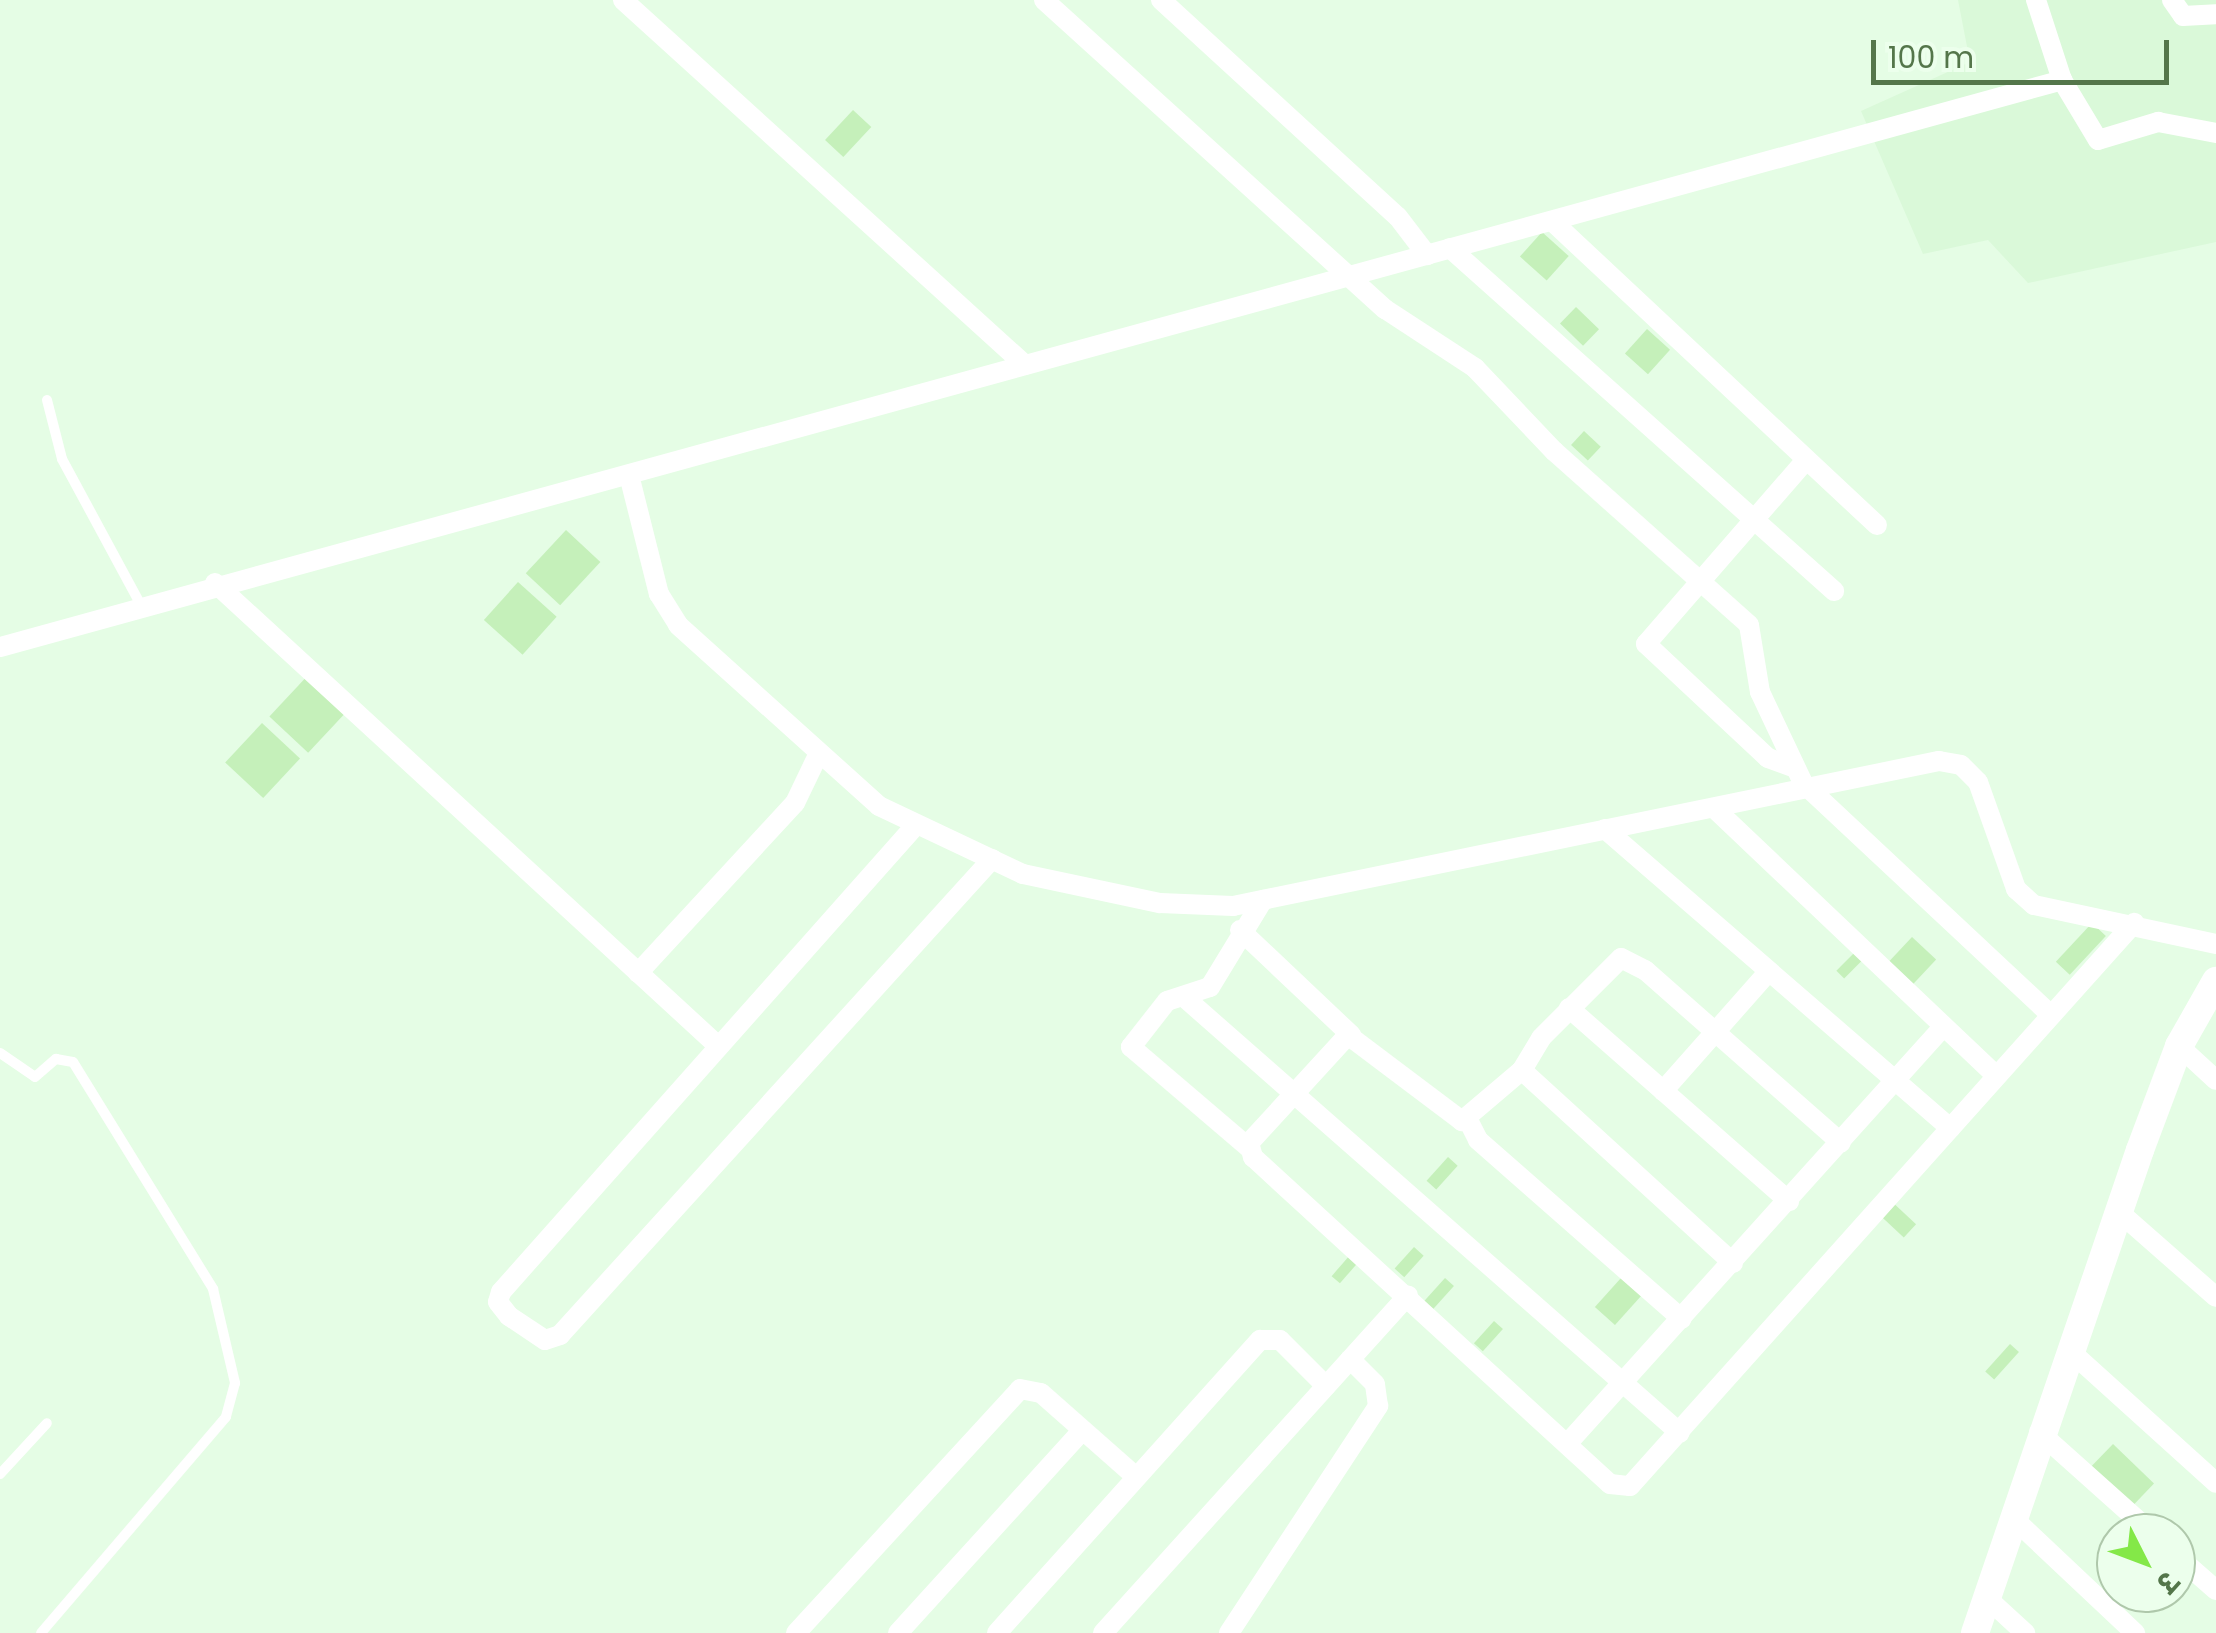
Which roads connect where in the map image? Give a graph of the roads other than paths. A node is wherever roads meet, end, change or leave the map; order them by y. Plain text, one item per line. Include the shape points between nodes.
1 (623, 0) edge
2 (1044, 0) edge
3 (1160, 0) edge
4 (2036, 0) edge
5 (2172, 0) edge
6 (2216, 14) edge
7 (2062, 80) junction
8 (2216, 134) edge
9 (1552, 221) junction
10 (1450, 248) junction
11 (1427, 255) junction
12 (1353, 276) junction
13 (1026, 365) junction
14 (47, 400) dead end
15 (1806, 460) junction
16 (630, 474) junction
17 (1754, 519) junction
18 (1877, 525) dead end
19 (1700, 581) junction
20 (216, 583) junction
21 (1834, 591) dead end
22 (141, 605) junction
23 (0, 648) edge
24 (818, 755) junction
25 (1793, 767) junction
26 (1810, 792) junction
27 (1714, 808) junction
28 (916, 826) junction
29 (1605, 830) junction
30 (992, 859) junction
31 (1263, 900) junction
32 (2134, 923) junction
33 (1240, 930) junction
34 (2216, 944) edge
35 (1769, 971) junction
36 (638, 973) junction
37 (2216, 981) edge
38 (1184, 997) junction
39 (1569, 1008) junction
40 (2050, 1013) junction
41 (1943, 1027) junction
42 (1716, 1032) junction
43 (1351, 1035) junction
44 (716, 1044) junction
45 (2179, 1046) junction
46 (0, 1053) edge
47 (1522, 1070) junction
48 (1995, 1074) junction
49 (2216, 1080) edge
50 (1896, 1081) junction
51 (1295, 1090) junction
52 (1663, 1091) junction
53 (1468, 1120) junction
54 (1950, 1128) junction
55 (1841, 1143) junction
56 (1248, 1146) junction
57 (1790, 1201) junction
58 (2118, 1211) junction
59 (1734, 1263) junction
60 (1408, 1295) junction
61 (2216, 1297) edge
62 (1682, 1319) junction
63 (2069, 1350) junction
64 (1350, 1360) junction
65 (1624, 1383) junction
66 (1326, 1386) junction
67 (47, 1424) dead end
68 (1082, 1431) junction
69 (2040, 1432) junction
70 (1680, 1433) junction
71 (1567, 1444) junction
72 (0, 1474) edge
73 (1135, 1476) junction
74 (2216, 1482) edge
75 (2130, 1513) edge
76 (2013, 1518) junction
77 (2196, 1572) edge
78 (2216, 1590) edge
79 (1987, 1598) junction
80 (41, 1633) edge
81 (796, 1633) edge
82 (898, 1633) edge
83 (997, 1633) edge
84 (1103, 1633) edge
85 (1229, 1633) edge
86 (1975, 1633) edge
87 (2026, 1633) edge
88 (2136, 1633) edge

1 - 13 street
2 - 12 street
3 - 11 street via 1398,218
4 - 7 street
5 - 6 street via 2189,18
7 - 8 street via 2098,140 2158,122
7 - 9 street
9 - 10 street
9 - 15 street
10 - 11 street
10 - 17 street
11 - 12 street
12 - 13 street
12 - 19 street via 1403,323 1475,368 1554,451
13 - 16 street
14 - 22 lane via 70,476
15 - 17 street
15 - 18 street
16 - 20 street
16 - 24 street via 665,608
17 - 19 street
17 - 21 street
19 - 25 street via 1753,630 1756,679
19 - 25 street via 1648,636 1648,648 1768,758
20 - 22 street
20 - 36 street
22 - 23 street
24 - 28 street
24 - 36 street via 804,791
25 - 26 street
26 - 27 street
26 - 32 street via 1939,761 1962,765 1978,782 2022,897 2046,910
26 - 40 street
27 - 29 street
27 - 41 street
28 - 30 street
28 - 44 street
29 - 31 street
29 - 35 street
30 - 31 street via 1058,884 1160,903 1204,907
30 - 44 street via 567,1328 545,1340 509,1316 498,1298
31 - 33 street
32 - 34 street
32 - 40 street
33 - 38 street via 1210,987
33 - 43 street
35 - 42 street
35 - 50 street
36 - 44 street
37 - 45 street
38 - 51 street
38 - 56 street via 1161,1006 1134,1039 1132,1052
39 - 42 street via 1621,958 1645,970
39 - 47 street
39 - 52 street
40 - 48 street
41 - 48 street
41 - 50 street
42 - 52 street
42 - 55 street
43 - 51 street
43 - 53 street via 1455,1118
45 - 49 street
45 - 58 street
46 - 80 lane via 34,1077 56,1059 73,1062 213,1289 235,1383 226,1417
47 - 53 street
47 - 59 street
48 - 54 street
50 - 54 street
50 - 55 street
51 - 56 street
51 - 65 street
52 - 57 street
53 - 62 street via 1478,1140
54 - 70 street
55 - 57 street
56 - 60 street
57 - 59 street
58 - 61 street
58 - 63 street
59 - 62 street
60 - 64 street
60 - 71 street
62 - 65 street
63 - 69 street
63 - 74 street
64 - 66 street
64 - 85 street via 1375,1384 1378,1406
65 - 70 street
65 - 71 street
66 - 73 street via 1280,1340 1260,1340
66 - 84 street
67 - 72 lane
68 - 73 street
68 - 81 street via 1036,1390 1020,1389
68 - 82 street
69 - 75 street
69 - 76 street
70 - 71 street via 1636,1482 1621,1488
73 - 83 street
76 - 79 street
76 - 88 street
77 - 78 street
79 - 86 street
79 - 87 street

